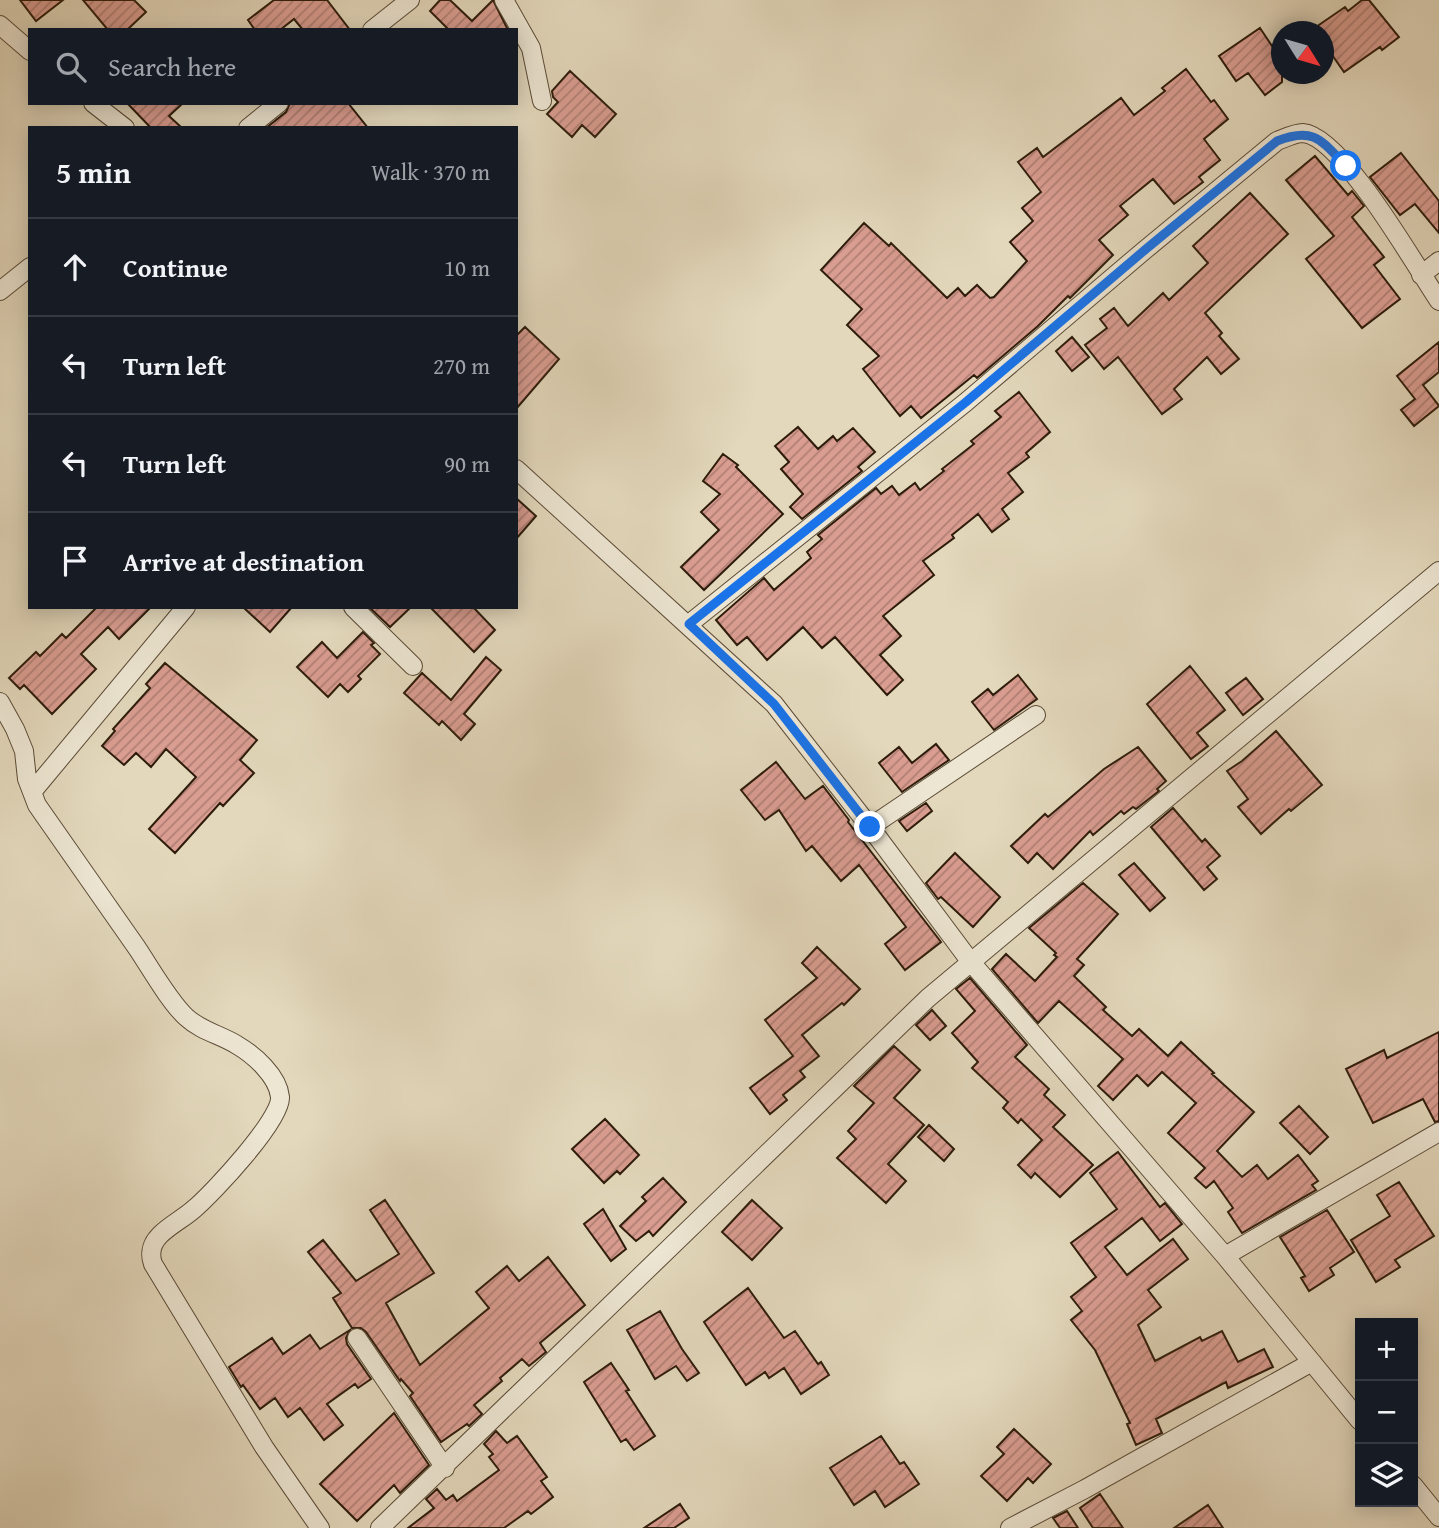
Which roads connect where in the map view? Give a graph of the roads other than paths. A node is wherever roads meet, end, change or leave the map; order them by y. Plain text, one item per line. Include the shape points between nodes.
1 (410, 0) edge
2 (504, 0) edge
3 (0, 25) edge
4 (375, 28) edge
5 (28, 49) edge
6 (542, 102) dead end
7 (96, 105) edge
8 (277, 105) edge
9 (122, 126) edge
10 (250, 126) edge
11 (1439, 261) edge
12 (28, 269) edge
13 (1421, 275) junction
14 (0, 291) edge
15 (1439, 301) edge
16 (518, 471) edge
17 (1439, 571) edge
18 (184, 609) edge
19 (355, 609) edge
20 (689, 624) junction
21 (413, 666) dead end
22 (0, 702) edge
23 (1036, 715) dead end
24 (32, 792) junction
25 (870, 827) junction
26 (970, 961) junction
27 (1439, 1132) edge
28 (1224, 1256) junction
29 (357, 1338) dead end
30 (1311, 1362) junction
31 (1355, 1415) edge
32 (445, 1468) junction
33 (1418, 1491) edge
34 (1439, 1517) edge
35 (320, 1528) edge
36 (380, 1528) edge
37 (1010, 1528) edge

1 - 4 street
2 - 6 street via 531,48
3 - 5 street
7 - 9 street
8 - 10 street
11 - 13 street
12 - 14 street
13 - 15 street
13 - 20 street via 1374,200 1321,140 1303,133 1277,141 966,402
16 - 20 street
17 - 26 street
18 - 24 street
19 - 21 street
20 - 25 street via 774,704
22 - 24 street via 24,751
23 - 25 street
24 - 35 street via 186,1016 202,1029 240,1046 275,1082 278,1109 265,1128 195,1209 160,1235 150,1255 264,1447
25 - 26 street
26 - 28 street
26 - 32 street
27 - 28 street
28 - 30 street
29 - 32 street
30 - 31 street
30 - 37 street
32 - 36 street
33 - 34 street

